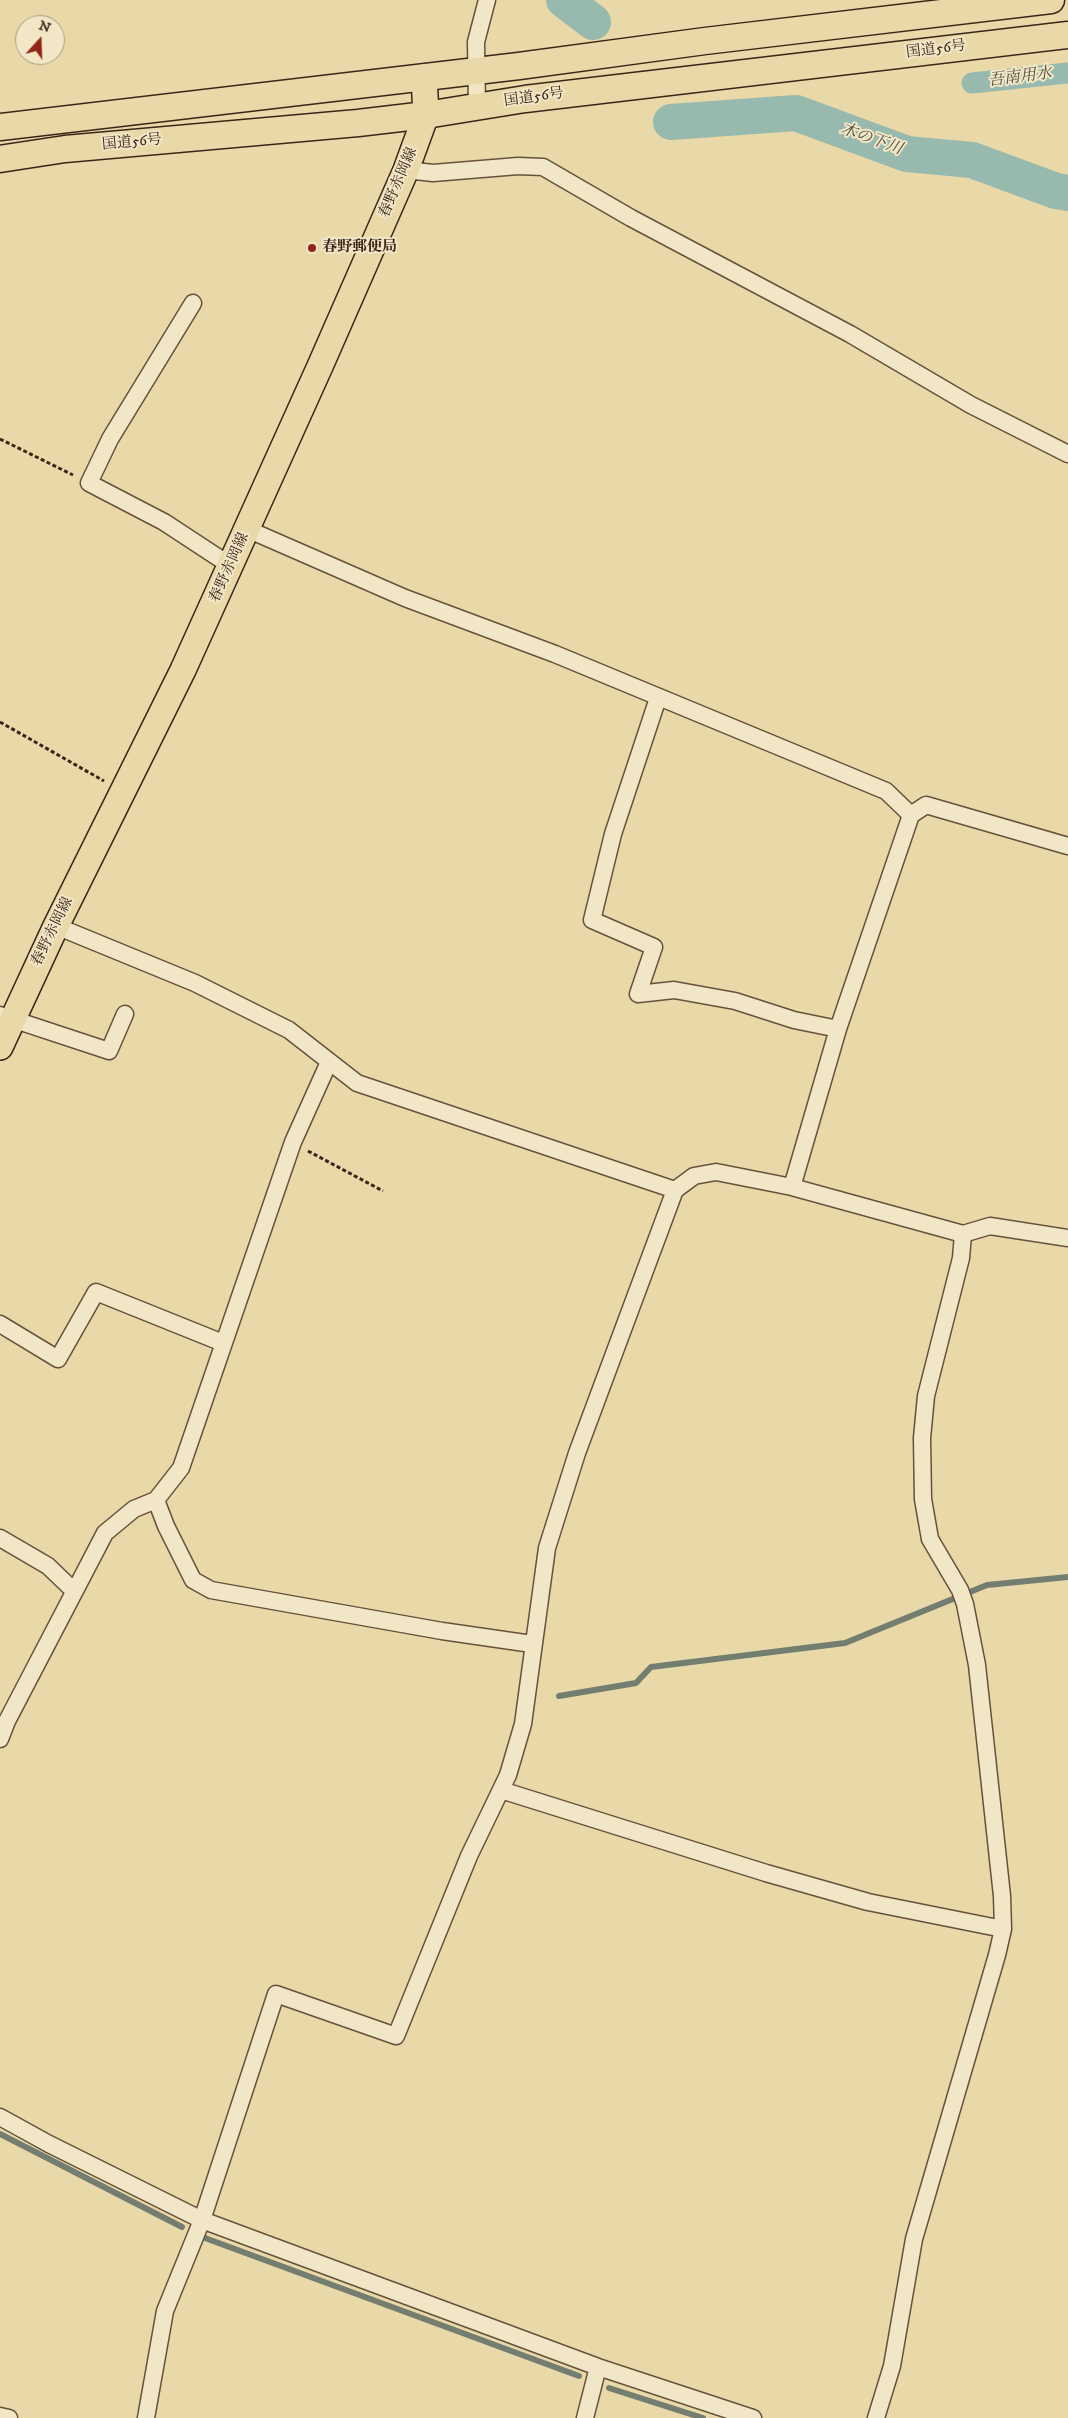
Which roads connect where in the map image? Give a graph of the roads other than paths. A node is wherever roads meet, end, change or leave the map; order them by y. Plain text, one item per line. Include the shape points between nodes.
1 (487, 0) edge
2 (1051, 0) edge
3 (905, 8) edge
4 (1068, 34) edge
5 (475, 70) junction
6 (424, 77) junction
7 (477, 107) junction
8 (426, 115) junction
9 (0, 127) edge
10 (0, 159) edge
11 (406, 170) junction
12 (193, 303) dead end
13 (1068, 454) edge
14 (247, 529) junction
15 (231, 566) junction
16 (658, 698) junction
17 (911, 815) junction
18 (1068, 846) edge
19 (56, 926) junction
20 (125, 1014) dead end
21 (6, 1017) edge
22 (838, 1029) junction
23 (0, 1047) edge
24 (329, 1062) junction
25 (792, 1186) junction
26 (675, 1190) junction
27 (963, 1234) junction
28 (1068, 1238) edge
29 (0, 1324) edge
30 (222, 1343) junction
31 (156, 1500) junction
32 (0, 1538) edge
33 (74, 1590) junction
34 (532, 1644) junction
35 (0, 1739) edge
36 (501, 1790) junction
37 (1003, 1929) junction
38 (0, 2117) edge
39 (202, 2220) junction
40 (598, 2367) junction
41 (0, 2416) edge
42 (8, 2418) edge
43 (146, 2418) edge
44 (584, 2418) edge
45 (753, 2418) edge
46 (876, 2418) edge

1 - 5 street via 476,42
2 - 3 highway, 国道56号
3 - 5 highway, 国道56号
4 - 7 highway, 国道56号 via 534,97
5 - 6 highway, 国道56号
5 - 7 street
6 - 8 main road, 春野赤岡線
6 - 9 highway, 国道56号
7 - 8 highway, 国道56号
8 - 10 highway, 国道56号 via 65,149
8 - 11 main road, 春野赤岡線
11 - 13 street via 432,173 542,167 630,218 850,334 971,405
11 - 14 main road, 春野赤岡線
12 - 15 street via 110,439 89,483 164,522
14 - 15 main road, 春野赤岡線
14 - 16 street via 405,598 555,654
15 - 19 main road, 春野赤岡線 via 124,792
16 - 17 street via 886,791
16 - 22 street via 613,834 592,920 654,947 638,994 674,990 735,1001 794,1020
17 - 18 street via 926,805
17 - 22 street
19 - 21 main road, 春野赤岡線
19 - 24 street via 194,983 289,1030
20 - 21 street via 109,1051
21 - 23 main road, 春野赤岡線
22 - 25 street
24 - 26 street via 357,1083
24 - 30 street via 292,1142
25 - 26 street via 716,1172 694,1176
25 - 27 street
26 - 34 street via 577,1453 547,1548
27 - 28 street via 990,1226
27 - 37 street via 961,1258 926,1396 922,1499 930,1539 963,1597 977,1665
29 - 30 street via 58,1359 96,1292
30 - 31 street via 181,1468
31 - 33 street via 134,1509 105,1533
31 - 34 street via 193,1580 211,1590
32 - 33 street via 48,1566
33 - 35 street
34 - 36 street via 523,1724
36 - 37 street via 868,1902
36 - 39 street via 468,1856 396,2036 276,1994
37 - 46 street via 914,2239 892,2366
38 - 39 street
39 - 40 street
39 - 43 street via 165,2311
40 - 44 street
40 - 45 street
41 - 42 street

